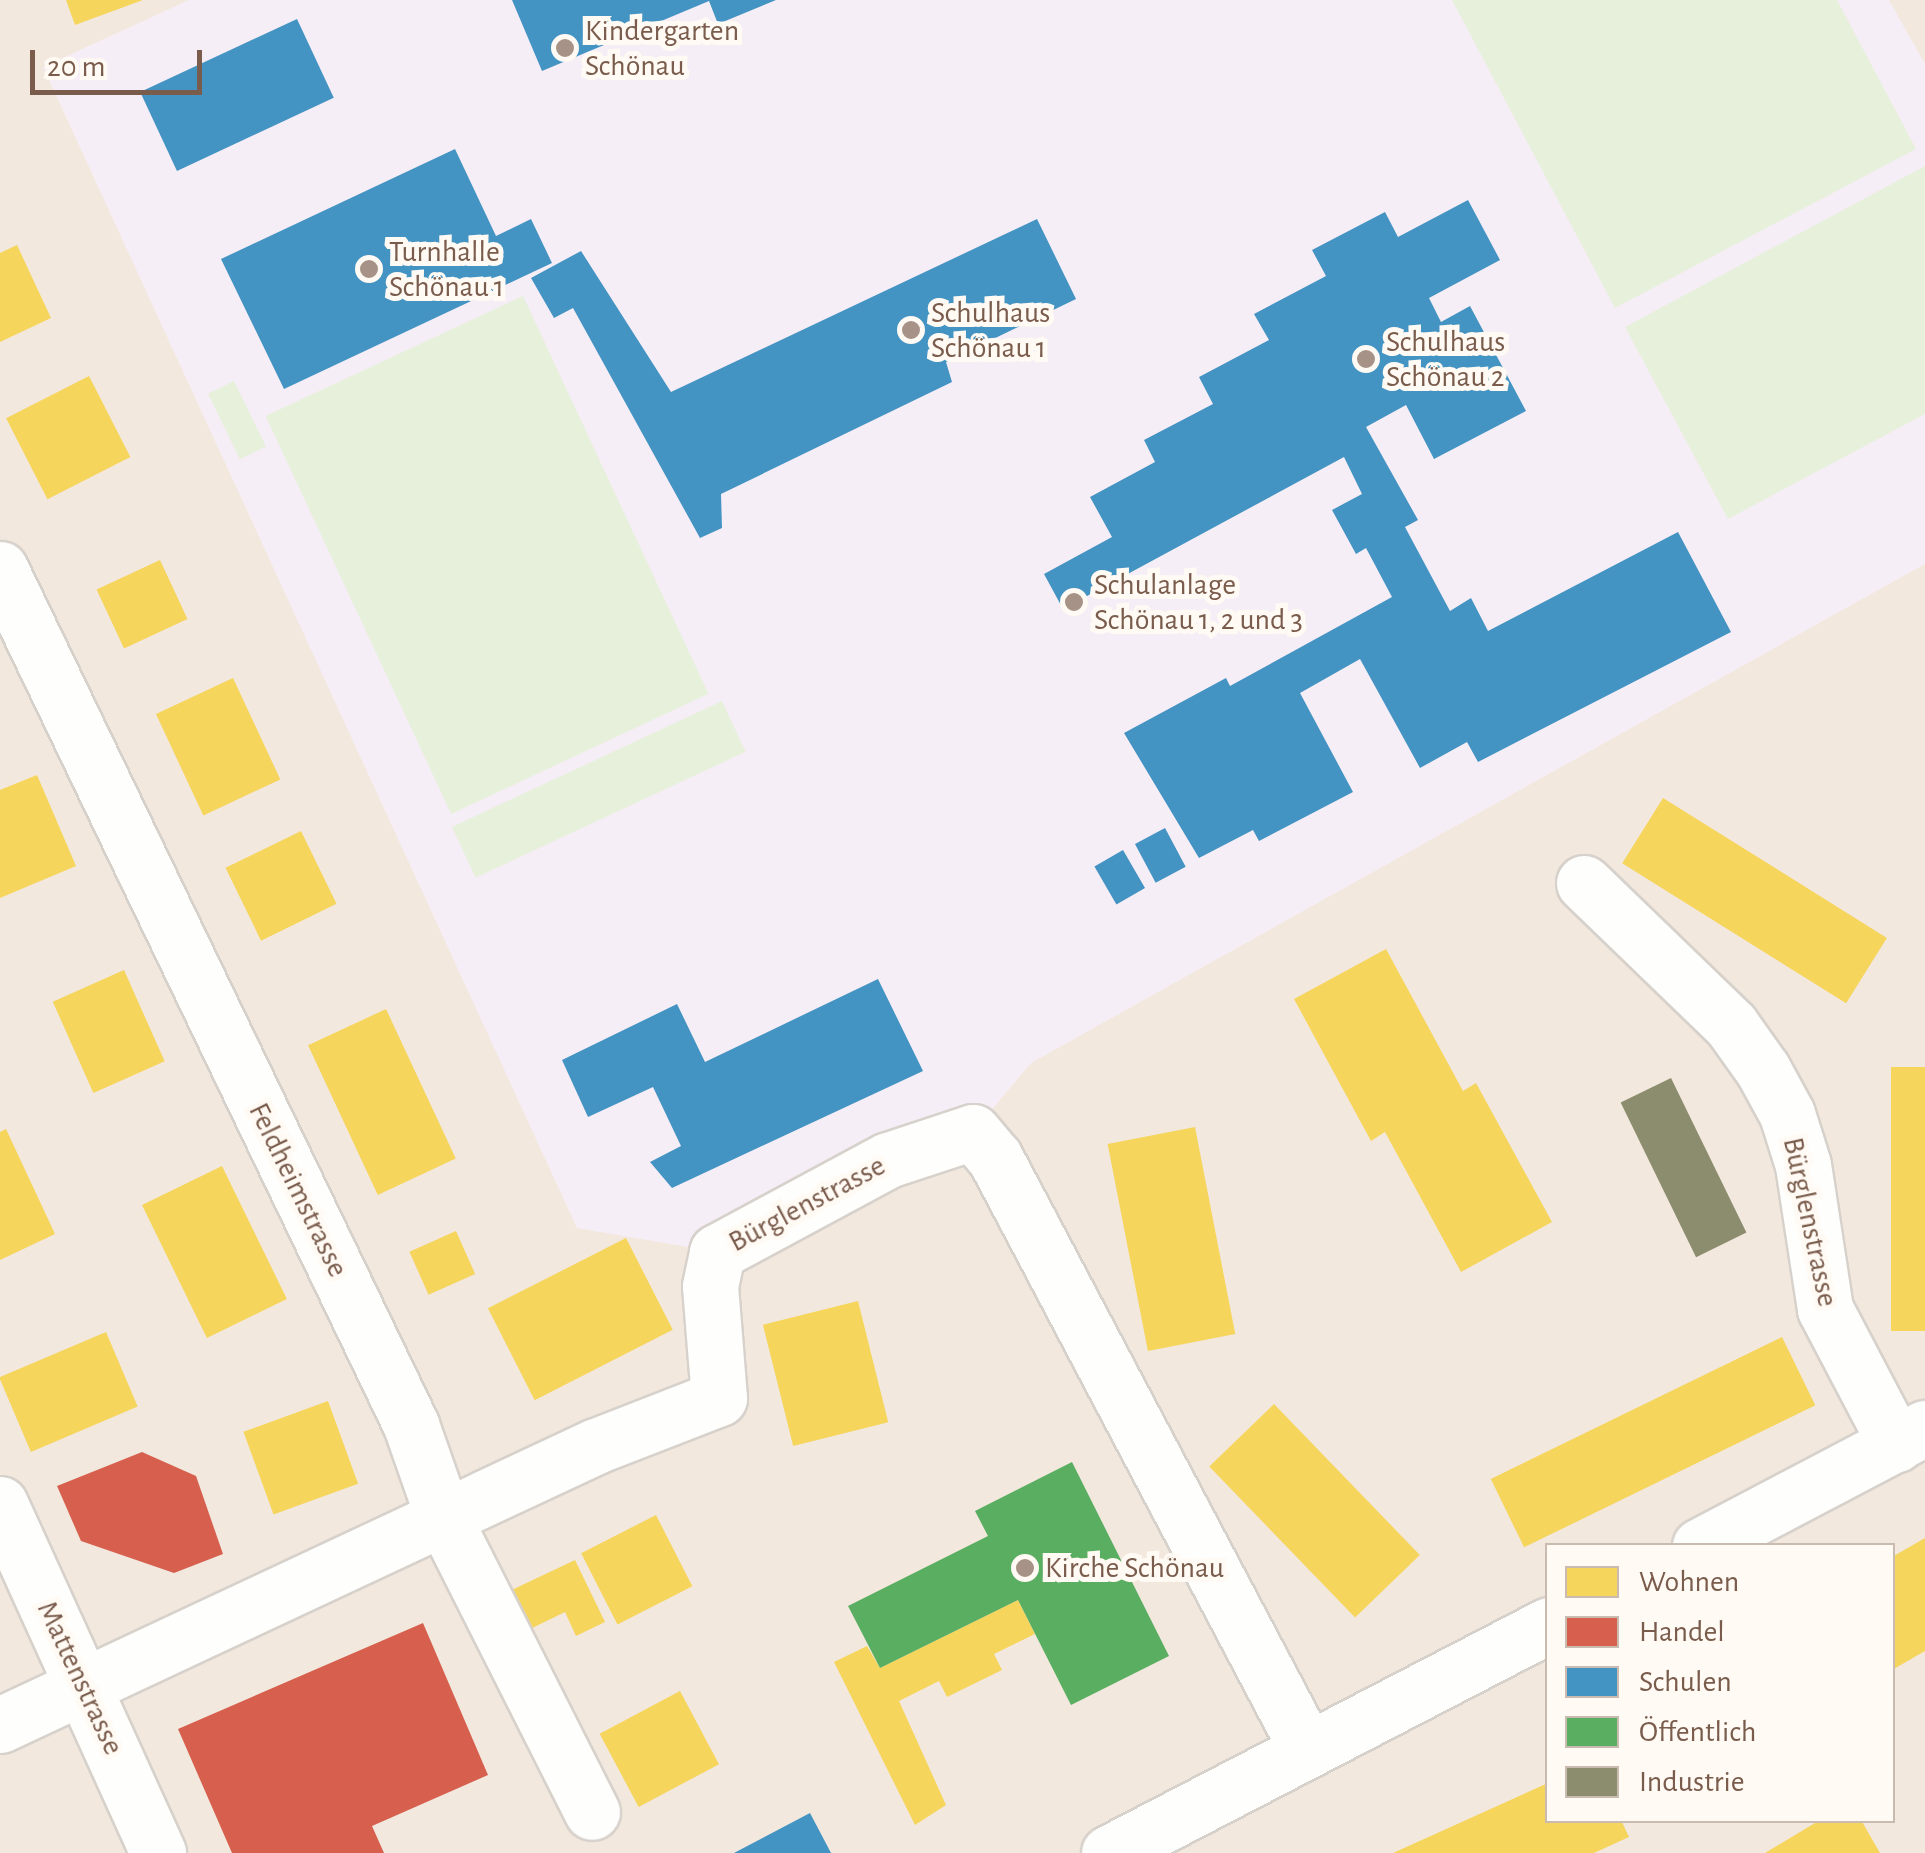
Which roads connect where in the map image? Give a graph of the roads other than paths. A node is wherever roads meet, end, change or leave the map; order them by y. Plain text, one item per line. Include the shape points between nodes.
1 (0, 569) edge
2 (1584, 884) dead end
3 (1910, 1436) edge
4 (0, 1504) edge
5 (444, 1518) junction
6 (1706, 1543) edge
7 (1545, 1626) edge
8 (84, 1684) junction
9 (0, 1725) edge
10 (1307, 1749) junction
11 (592, 1812) dead end
12 (1193, 1834) edge
13 (158, 1853) edge
14 (1109, 1853) edge

1 - 5 street, Feldheimstrasse via 411,1425
2 - 3 street, Bürglenstrasse via 1730,1025 1764,1070 1803,1165 1825,1310
3 - 6 street, Bürglenstrasse
4 - 8 street, Mattenstrasse
5 - 8 street, Bürglenstrasse
5 - 10 street, Bürglenstrasse via 596,1446 719,1398 710,1286 718,1252 888,1160 972,1132 995,1158
5 - 11 street, Feldheimstrasse
7 - 10 street
8 - 9 street, Bürglenstrasse
8 - 13 street, Mattenstrasse
10 - 12 street
12 - 14 street

